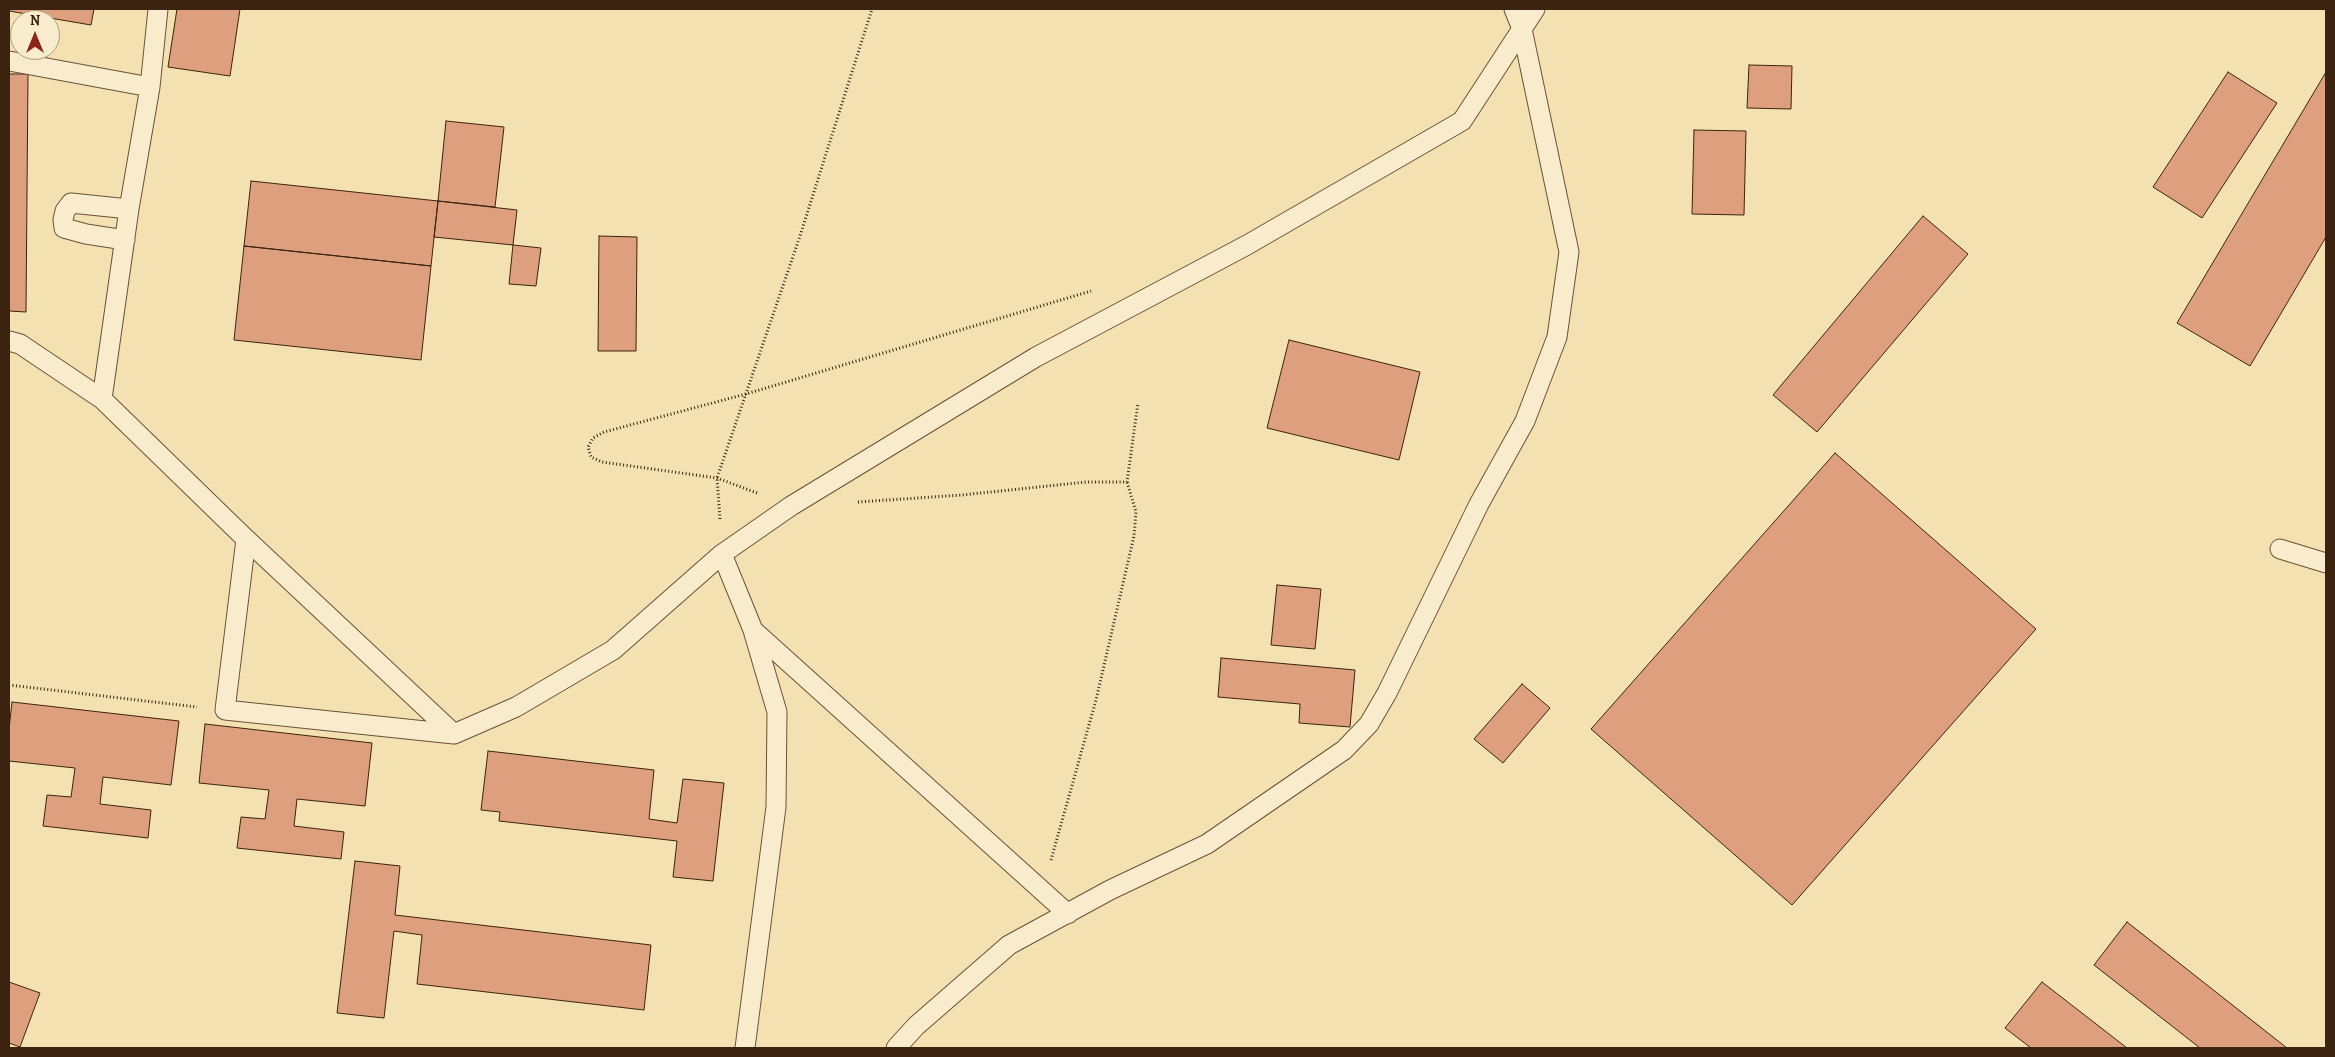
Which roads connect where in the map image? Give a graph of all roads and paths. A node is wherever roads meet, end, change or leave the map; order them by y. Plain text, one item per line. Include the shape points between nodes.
1 (158, 9) edge
2 (872, 9) edge
3 (1514, 9) edge
4 (1535, 9) edge
5 (1522, 29) junction
6 (9, 61) edge
7 (150, 87) junction
8 (129, 209) junction
9 (125, 240) junction
10 (9, 341) edge
11 (102, 399) junction
12 (1127, 482) dead end
13 (246, 539) junction
14 (2280, 549) dead end
15 (722, 554) junction
16 (2326, 562) edge
17 (753, 630) junction
18 (9, 685) edge
19 (225, 710) junction
20 (454, 734) junction
21 (1042, 892) junction
22 (1068, 914) junction
23 (745, 1048) edge
24 (896, 1048) edge

1 - 7 lane
2 - 15 path via 799,239 717,478
3 - 5 lane
4 - 5 lane
5 - 15 lane via 1462,121 1247,245 1036,357 791,506
5 - 22 lane via 1569,252 1557,337 1525,421 1479,504 1387,693 1369,724 1344,750 1321,766 1207,844 1110,890
6 - 7 lane
7 - 8 lane
8 - 9 lane
8 - 9 lane via 72,203 62,220 64,228
9 - 11 lane
10 - 11 lane via 20,344
11 - 13 lane
12 - 21 path via 1136,512 1134,536 1096,700
13 - 19 lane
13 - 20 lane
14 - 16 lane
15 - 17 lane
15 - 20 lane via 613,650 516,707
17 - 21 lane
17 - 23 lane via 777,712 776,807
18 - 19 path
19 - 20 lane
21 - 22 lane
22 - 24 lane via 1009,945 916,1026

